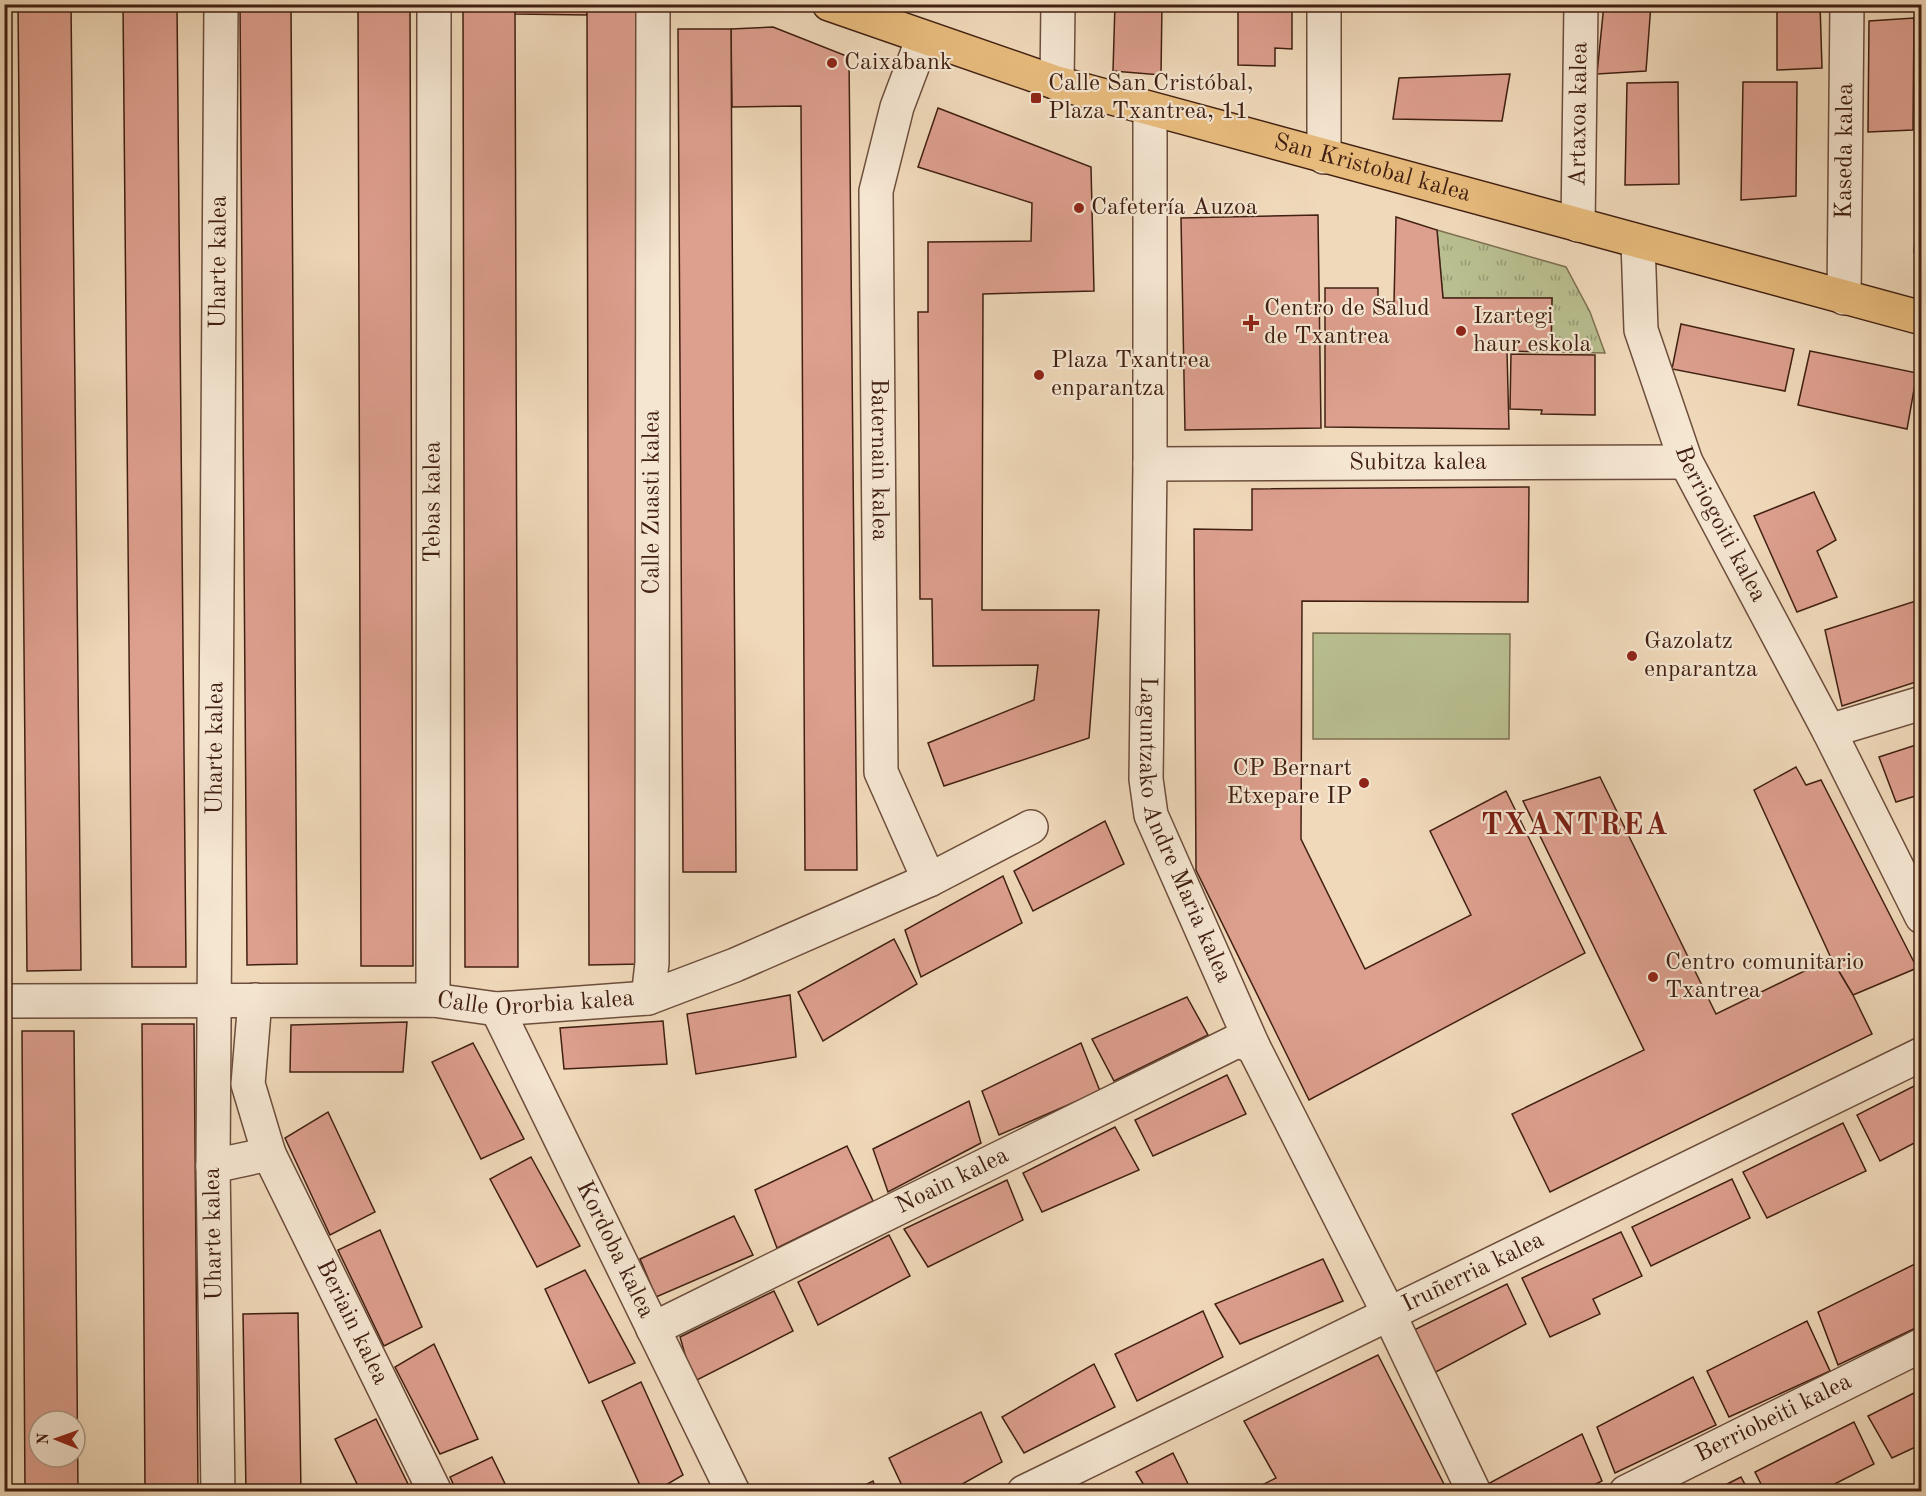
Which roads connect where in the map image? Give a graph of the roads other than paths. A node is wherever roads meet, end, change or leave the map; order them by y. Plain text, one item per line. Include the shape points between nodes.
1 (221, 4) edge
2 (434, 4) edge
3 (653, 4) edge
4 (829, 4) edge
5 (1058, 4) edge
6 (1324, 4) edge
7 (1581, 4) edge
8 (1847, 4) edge
9 (923, 38) junction
10 (1057, 83) junction
11 (1150, 109) junction
12 (1324, 157) junction
13 (1578, 225) junction
14 (1638, 242) junction
15 (1844, 297) junction
16 (1922, 318) edge
17 (1686, 462) junction
18 (1150, 464) junction
19 (1922, 703) edge
20 (1829, 731) junction
21 (1031, 827) dead end
22 (929, 880) junction
23 (1922, 917) edge
24 (648, 998) junction
25 (214, 999) junction
26 (255, 1000) junction
27 (433, 1000) junction
28 (4, 1001) edge
29 (497, 1009) junction
30 (1253, 1046) junction
31 (1922, 1054) edge
32 (269, 1154) junction
33 (213, 1167) junction
34 (1388, 1327) junction
35 (653, 1329) junction
36 (1922, 1346) edge
37 (218, 1491) edge
38 (435, 1491) edge
39 (732, 1491) edge
40 (1024, 1491) edge
41 (1461, 1491) edge
42 (1474, 1491) edge
43 (1626, 1491) edge

1 - 25 street, Uharte kalea
2 - 27 street, Tebas kalea
3 - 24 street, Calle Zuasti kalea via 652,963
4 - 9 main road, San Kristobal kalea
5 - 10 street
6 - 12 street
7 - 13 street, Artaxoa kalea
8 - 15 street, Kaseda kalea
9 - 10 main road, San Kristobal kalea
9 - 22 street, Baternain kalea via 897,107 876,202 881,772
10 - 11 main road, San Kristobal kalea
11 - 12 main road, San Kristobal kalea
11 - 18 street, Laguntzako Andre Maria kalea
12 - 13 main road, San Kristobal kalea
13 - 14 main road, San Kristobal kalea
14 - 15 main road, San Kristobal kalea
14 - 17 street, Berriogoiti kalea via 1641,330
15 - 16 main road, San Kristobal kalea
17 - 18 street, Subitza kalea
17 - 20 street, Berriogoiti kalea
18 - 30 street, Laguntzako Andre Maria kalea via 1146,779 1151,815
19 - 20 street
20 - 23 street, Berriogoiti kalea
21 - 22 street, Calle Ororbia kalea
22 - 24 street, Calle Ororbia kalea via 735,965
24 - 29 street, Calle Ororbia kalea
25 - 26 street, Calle Ororbia kalea
25 - 28 street, Calle Ororbia kalea
25 - 33 street, Uharte kalea
26 - 27 street, Calle Ororbia kalea
26 - 32 street, Beriain kalea via 248,1084
27 - 29 street, Calle Ororbia kalea
29 - 35 street, Kordoba kalea
30 - 34 street, Laguntzako Andre Maria kalea
30 - 35 street, Noain kalea via 1237,1041
31 - 34 street, Iruñerria kalea
32 - 33 street
32 - 38 street, Beriain kalea
33 - 37 street, Uharte kalea
34 - 40 street, Iruñerria kalea
34 - 41 street, Laguntzako Andre Maria kalea
34 - 42 street, Laguntzako Andre Maria kalea
35 - 39 street, Kordoba kalea
36 - 43 street, Berriobeiti kalea

